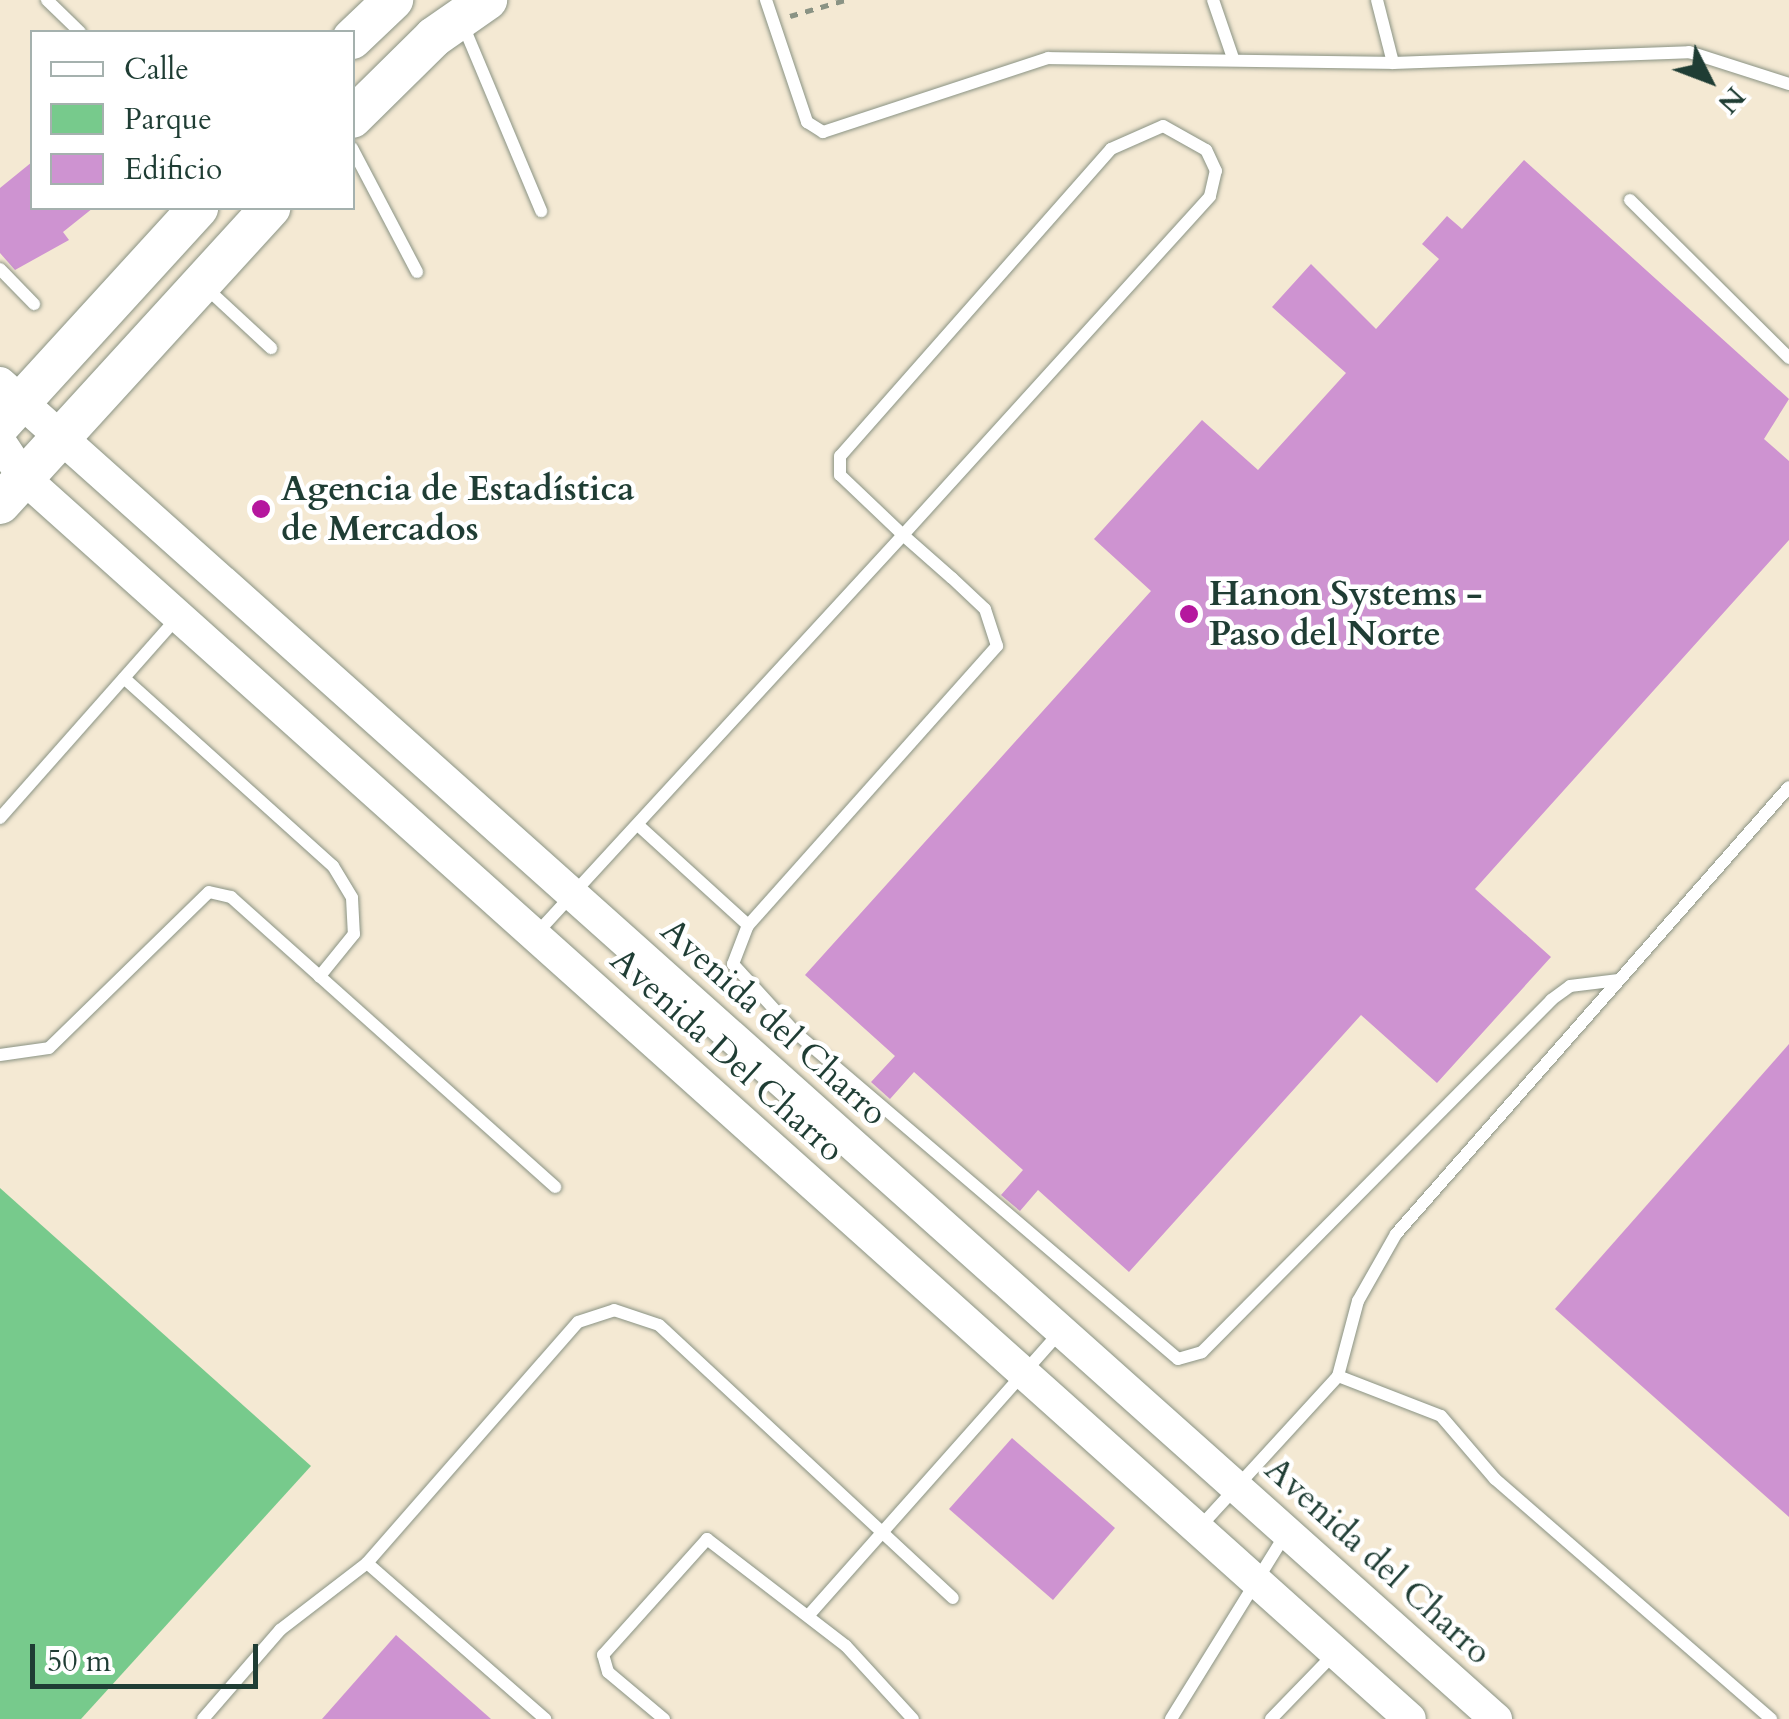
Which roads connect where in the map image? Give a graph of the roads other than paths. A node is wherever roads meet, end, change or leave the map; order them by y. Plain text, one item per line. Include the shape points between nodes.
1 (47, 0) edge
2 (393, 0) edge
3 (766, 0) edge
4 (1213, 0) edge
5 (1377, 0) edge
6 (473, 9) edge
7 (78, 30) edge
8 (355, 36) edge
9 (1233, 58) junction
10 (1393, 63) junction
11 (1789, 84) edge
12 (355, 115) edge
13 (355, 154) edge
14 (1630, 200) dead end
15 (196, 210) edge
16 (268, 210) edge
17 (542, 212) dead end
18 (161, 248) junction
19 (0, 268) edge
20 (417, 272) dead end
21 (201, 283) junction
22 (34, 304) dead end
23 (271, 348) dead end
24 (1789, 358) edge
25 (7, 403) edge
26 (60, 438) junction
27 (0, 442) edge
28 (12, 491) edge
29 (904, 535) junction
30 (214, 575) junction
31 (179, 616) junction
32 (124, 678) junction
33 (1789, 787) edge
34 (0, 818) edge
35 (638, 825) junction
36 (570, 894) junction
37 (748, 925) junction
38 (534, 936) junction
39 (319, 977) junction
40 (1619, 980) junction
41 (0, 1055) edge
42 (555, 1187) dead end
43 (1061, 1331) junction
44 (1022, 1372) junction
45 (1338, 1376) junction
46 (1236, 1488) junction
47 (1197, 1529) junction
48 (1287, 1532) junction
49 (882, 1536) junction
50 (367, 1563) junction
51 (1256, 1581) junction
52 (953, 1598) dead end
53 (808, 1616) junction
54 (1336, 1652) junction
55 (1277, 1717) edge
56 (202, 1719) edge
57 (545, 1719) edge
58 (664, 1719) edge
59 (913, 1719) edge
60 (1172, 1719) edge
61 (1410, 1719) edge
62 (1496, 1719) edge
63 (1771, 1719) edge

1 - 7 lane
2 - 8 main road
3 - 9 lane via 807,122 823,132 1048,58
4 - 9 lane
5 - 10 lane
6 - 12 main road
6 - 17 lane
9 - 10 lane
10 - 11 lane via 1689,52
13 - 20 lane
14 - 24 lane
15 - 18 main road
16 - 21 main road
18 - 21 main road
18 - 25 main road
19 - 22 lane
21 - 23 lane
21 - 26 main road
25 - 26 street, Avenida del Charro
26 - 28 main road
26 - 30 street, Avenida del Charro
27 - 28 street, Avenida Del Charro
28 - 31 street, Avenida Del Charro
29 - 29 lane via 1210,196 1216,172 1206,150 1180,129 1139,131 1111,149 840,456 840,475
29 - 35 lane
29 - 37 lane via 985,609 998,646
30 - 31 street
30 - 36 street, Avenida del Charro
31 - 32 lane
31 - 38 street, Avenida Del Charro
32 - 34 lane
32 - 39 lane via 332,866 352,898 354,934
33 - 40 lane
35 - 36 lane
35 - 37 lane
36 - 38 lane
36 - 43 street, Avenida del Charro
37 - 40 lane via 732,952 743,982 1178,1359 1202,1352 1551,1000 1570,986
38 - 44 street, Avenida Del Charro
39 - 41 lane via 232,897 209,892 49,1048
39 - 42 lane
40 - 45 lane via 1396,1234 1358,1301
43 - 44 lane
43 - 46 street, Avenida del Charro
44 - 47 street, Avenida Del Charro
44 - 49 lane
45 - 46 lane
45 - 63 lane via 1441,1416 1495,1479
46 - 47 lane
46 - 48 street, Avenida del Charro
47 - 51 street, Avenida Del Charro
48 - 51 lane
48 - 62 street, Avenida del Charro
49 - 50 lane via 659,1325 614,1310 578,1322
49 - 52 lane
49 - 53 lane
50 - 56 lane via 280,1630
50 - 57 lane
51 - 54 street, Avenida Del Charro
51 - 60 lane
53 - 58 lane via 724,1544 698,1543 603,1654 608,1672
53 - 59 lane
54 - 55 lane
54 - 61 street, Avenida Del Charro

